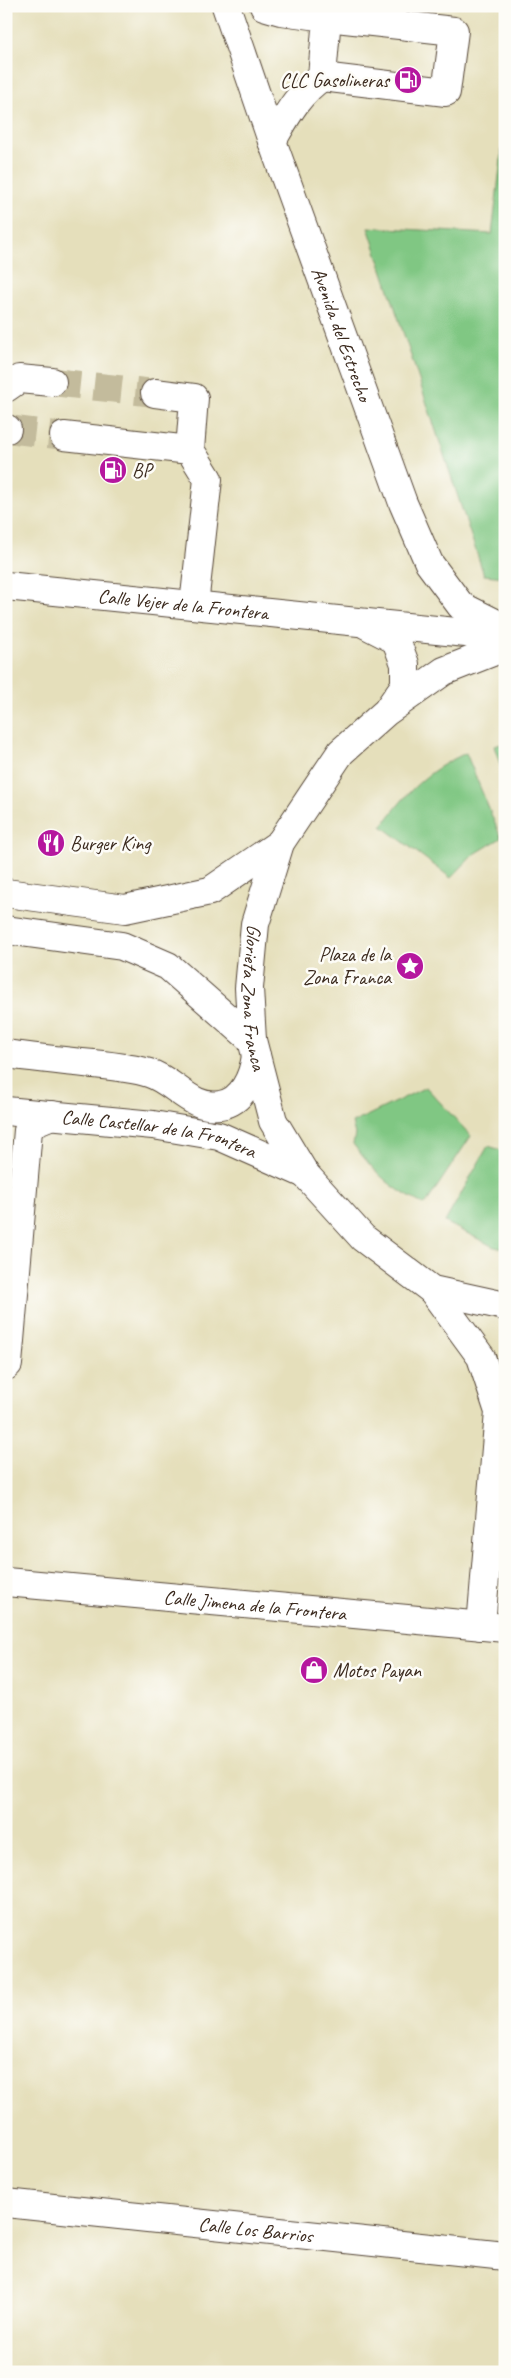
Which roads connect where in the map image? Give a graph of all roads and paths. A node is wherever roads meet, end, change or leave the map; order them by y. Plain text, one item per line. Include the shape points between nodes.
1 (226, 6) edge
2 (264, 6) edge
3 (327, 17) junction
4 (322, 77) junction
5 (272, 141) junction
6 (52, 382) tunnel mouth
7 (6, 388) edge
8 (155, 393) tunnel mouth
9 (64, 436) tunnel mouth
10 (190, 450) junction
11 (6, 586) edge
12 (194, 605) junction
13 (359, 621) junction
14 (505, 628) edge
15 (505, 637) edge
16 (505, 648) edge
17 (386, 712) junction
18 (280, 843) junction
19 (6, 893) edge
20 (6, 930) edge
21 (254, 1048) junction
22 (6, 1054) edge
23 (6, 1111) edge
24 (52, 1115) junction
25 (305, 1174) junction
26 (13, 1230) edge
27 (432, 1290) junction
28 (505, 1306) edge
29 (6, 1366) edge
30 (6, 1582) edge
31 (493, 1627) edge
32 (6, 2203) edge
33 (505, 2256) edge

1 - 5 street, Avenida del Estrecho
2 - 3 street
3 - 4 street
3 - 4 street via 454,32 446,92
4 - 5 street via 293,104
5 - 14 street, Avenida del Estrecho via 403,503 429,563 462,606
6 - 7 street via 19,379
8 - 10 street via 194,398
9 - 10 street
10 - 12 street via 208,479
11 - 12 street, Calle Vejer de la Frontera
12 - 13 street, Calle Vejer de la Frontera
13 - 15 street, Calle Vejer de la Frontera
13 - 17 street, Calle Vejer de la Frontera via 396,640 405,664 405,685
16 - 17 street, Glorieta Zona Franca via 444,671
17 - 18 street, Glorieta Zona Franca via 341,752
18 - 19 street via 210,890 125,909
18 - 21 street, Glorieta Zona Franca via 255,924 249,988
20 - 21 street via 122,946 168,966
21 - 22 street via 254,1072 236,1098 222,1105 205,1105 190,1099 151,1074
21 - 25 street, Glorieta Zona Franca via 273,1121
23 - 24 street, Calle Castellar de la Frontera
24 - 25 street, Calle Castellar de la Frontera via 154,1125 219,1136
24 - 26 street via 35,1122 28,1130
25 - 27 street, Glorieta Zona Franca via 363,1238
26 - 29 street
27 - 28 street, Glorieta Zona Franca
27 - 31 street via 482,1357 499,1412
30 - 31 street, Calle Jimena de la Frontera
32 - 33 street, Calle Los Barrios

